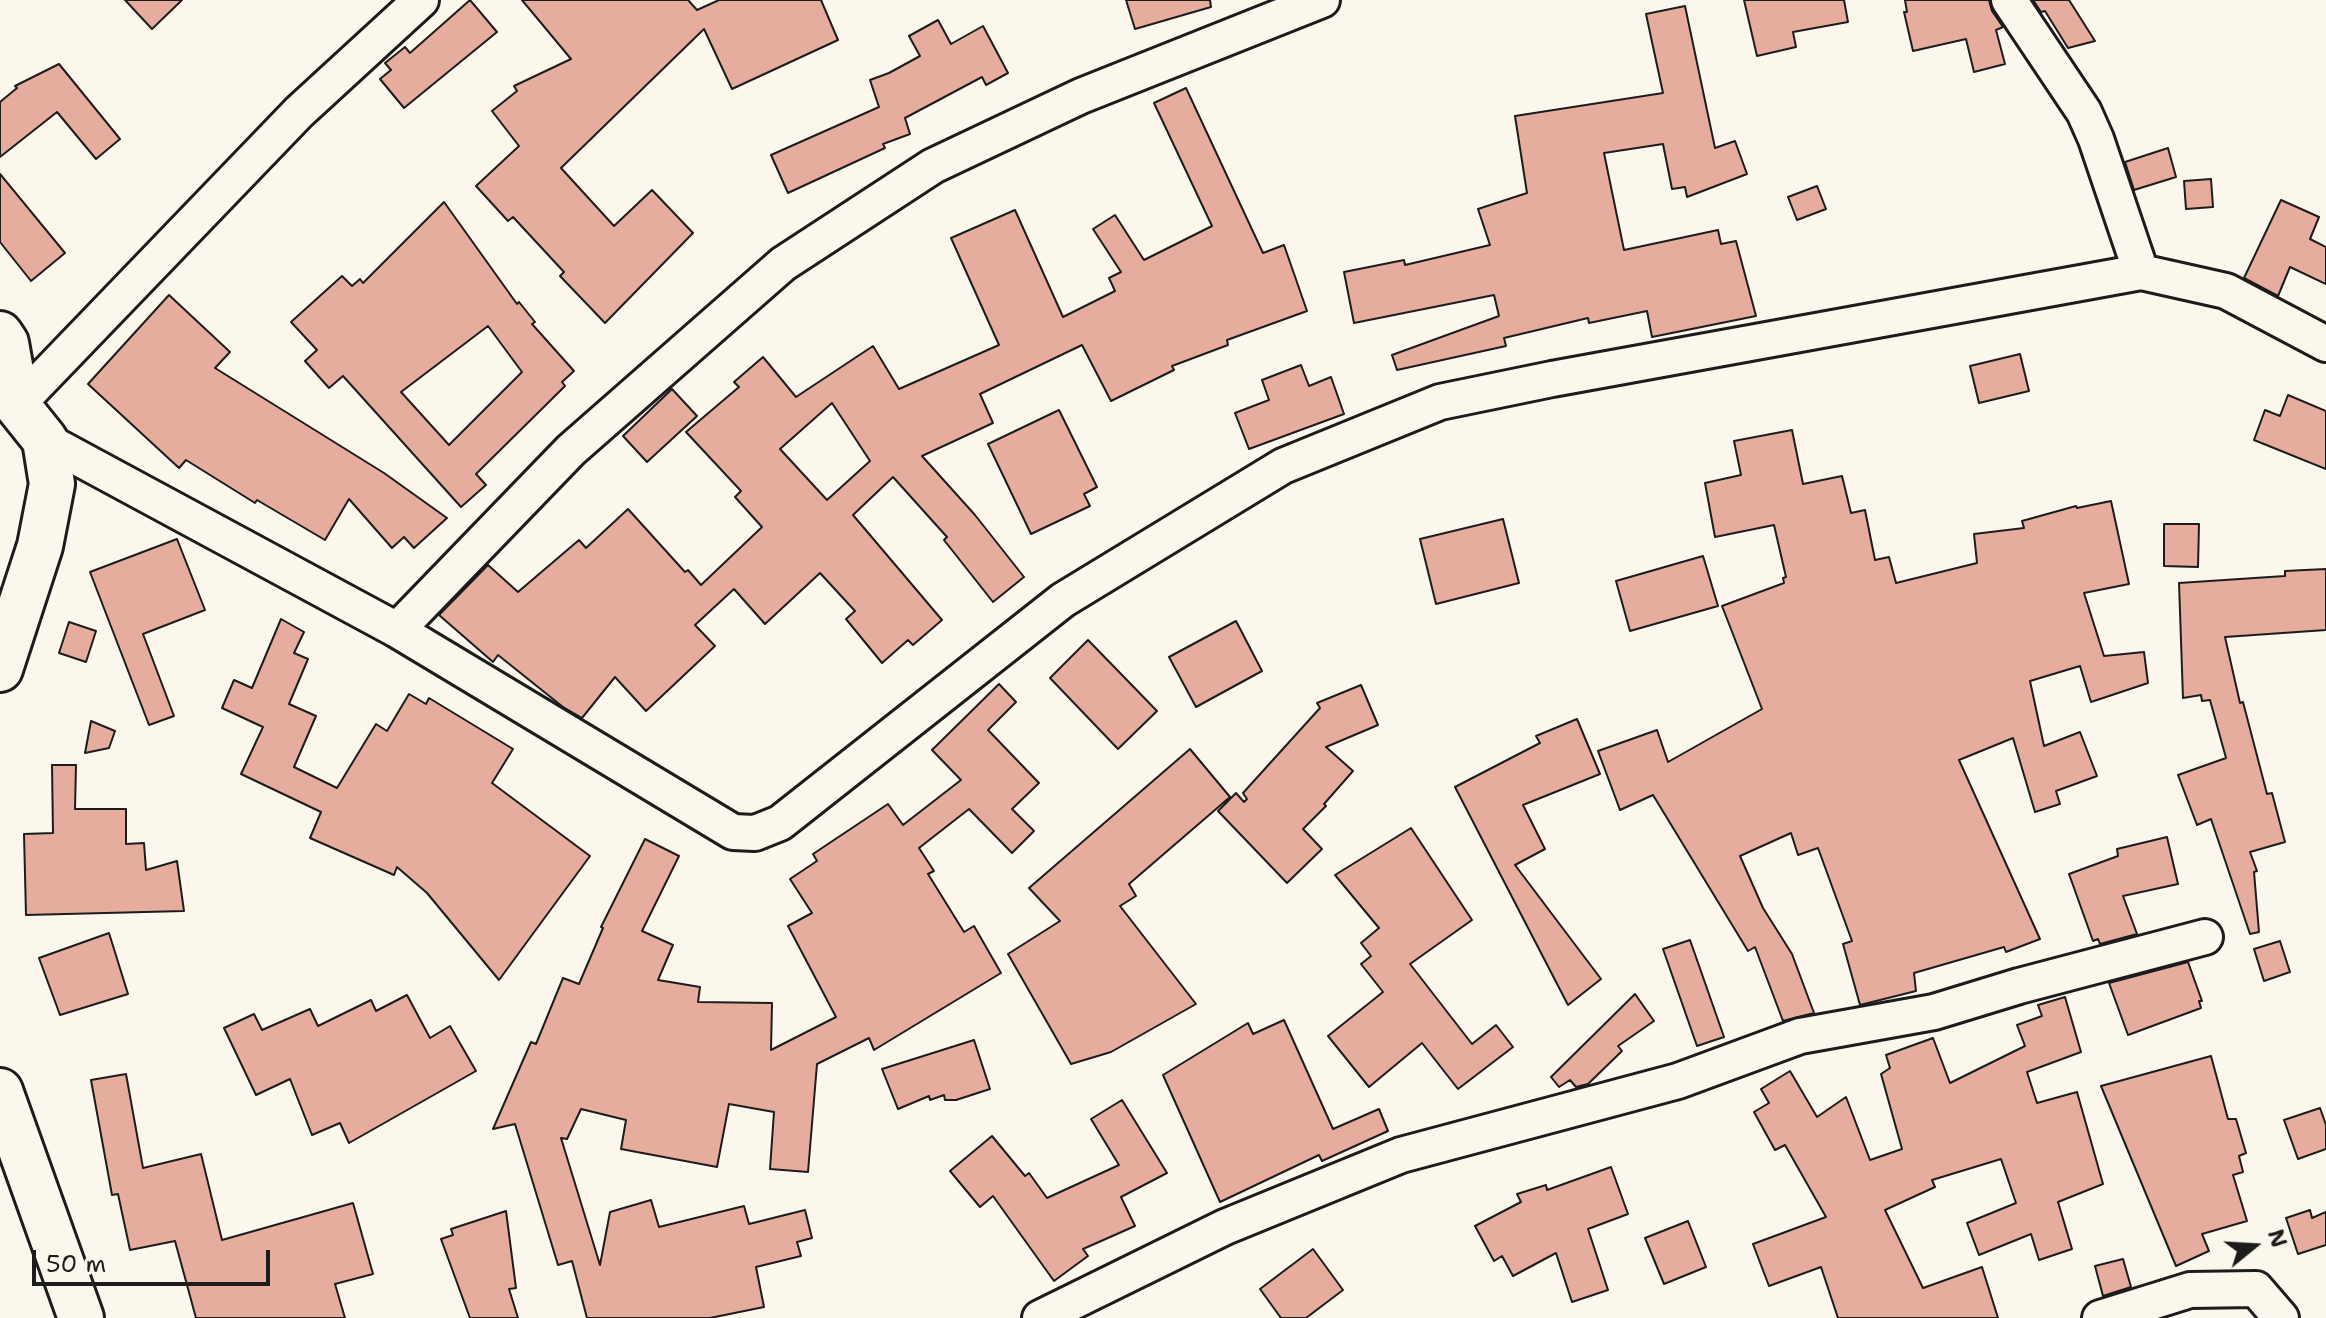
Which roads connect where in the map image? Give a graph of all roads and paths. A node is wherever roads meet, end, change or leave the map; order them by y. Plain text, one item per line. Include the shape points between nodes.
1 (421, 0) edge
2 (1322, 0) edge
3 (2009, 0) edge
4 (2141, 272) junction
5 (0, 334) edge
6 (2326, 344) edge
7 (17, 405) junction
8 (45, 440) junction
9 (397, 630) junction
10 (0, 669) edge
11 (2205, 937) dead end
12 (0, 1091) edge
13 (81, 1318) edge
14 (1040, 1318) edge
15 (2100, 1318) edge
16 (2281, 1318) edge

1 - 7 street via 299,112
2 - 9 street via 1081,96 933,166 783,264 571,450
3 - 4 street via 2084,112
4 - 6 street via 2226,291
4 - 9 street via 1440,402 1283,466 1063,600 780,823 755,833 733,832
5 - 7 street
7 - 8 street
8 - 9 street
8 - 10 street via 52,484 40,546
11 - 14 street via 1934,1012 1800,1036 1678,1081 1401,1155 1225,1227
12 - 13 street
15 - 16 street via 2190,1290 2243,1289 2256,1289

